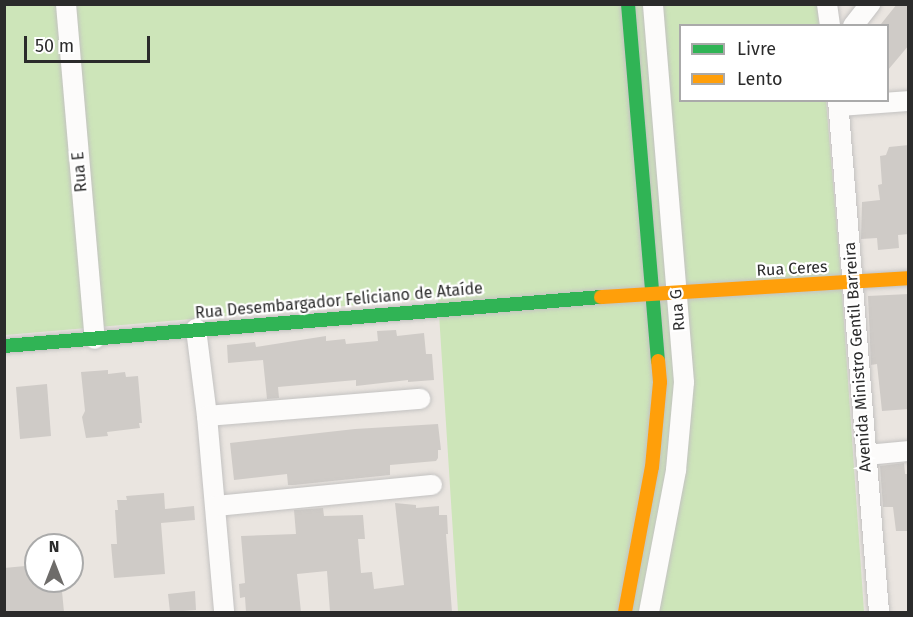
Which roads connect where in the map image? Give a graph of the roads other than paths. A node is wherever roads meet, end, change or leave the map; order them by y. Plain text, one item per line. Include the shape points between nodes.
1 (66, 4) edge
2 (628, 4) edge
3 (653, 4) edge
4 (827, 4) edge
5 (870, 4) edge
6 (830, 24) edge
7 (855, 24) edge
8 (909, 101) edge
9 (874, 102) edge
10 (889, 102) edge
11 (838, 103) edge
12 (909, 278) edge
13 (853, 282) junction
14 (676, 291) junction
15 (654, 292) junction
16 (196, 329) junction
17 (95, 339) junction
18 (4, 346) edge
19 (420, 399) dead end
20 (207, 416) junction
21 (909, 451) edge
22 (866, 454) junction
23 (432, 485) dead end
24 (216, 506) junction
25 (224, 612) edge
26 (625, 612) edge
27 (649, 612) edge
28 (879, 612) edge

1 - 17 street, Rua E
2 - 15 street, Rua G
3 - 14 street, Rua G
4 - 6 street
5 - 7 street
8 - 10 street
9 - 11 street
11 - 13 street, Avenida Ministro Gentil Barreira
12 - 13 street, Rua Ceres
13 - 14 street, Rua Ceres
13 - 22 street, Avenida Ministro Gentil Barreira
14 - 15 street, Rua Desembargador Feliciano de Ataíde
14 - 27 street, Rua G via 684,382 676,470
15 - 16 street, Rua Desembargador Feliciano de Ataíde
15 - 26 street, Rua G via 660,382 654,446
16 - 17 street, Rua Desembargador Feliciano de Ataíde
16 - 20 street
17 - 18 street, Rua Desembargador Feliciano de Ataíde
19 - 20 street
20 - 24 street
21 - 22 street
22 - 28 street, Avenida Ministro Gentil Barreira
23 - 24 street
24 - 25 street

